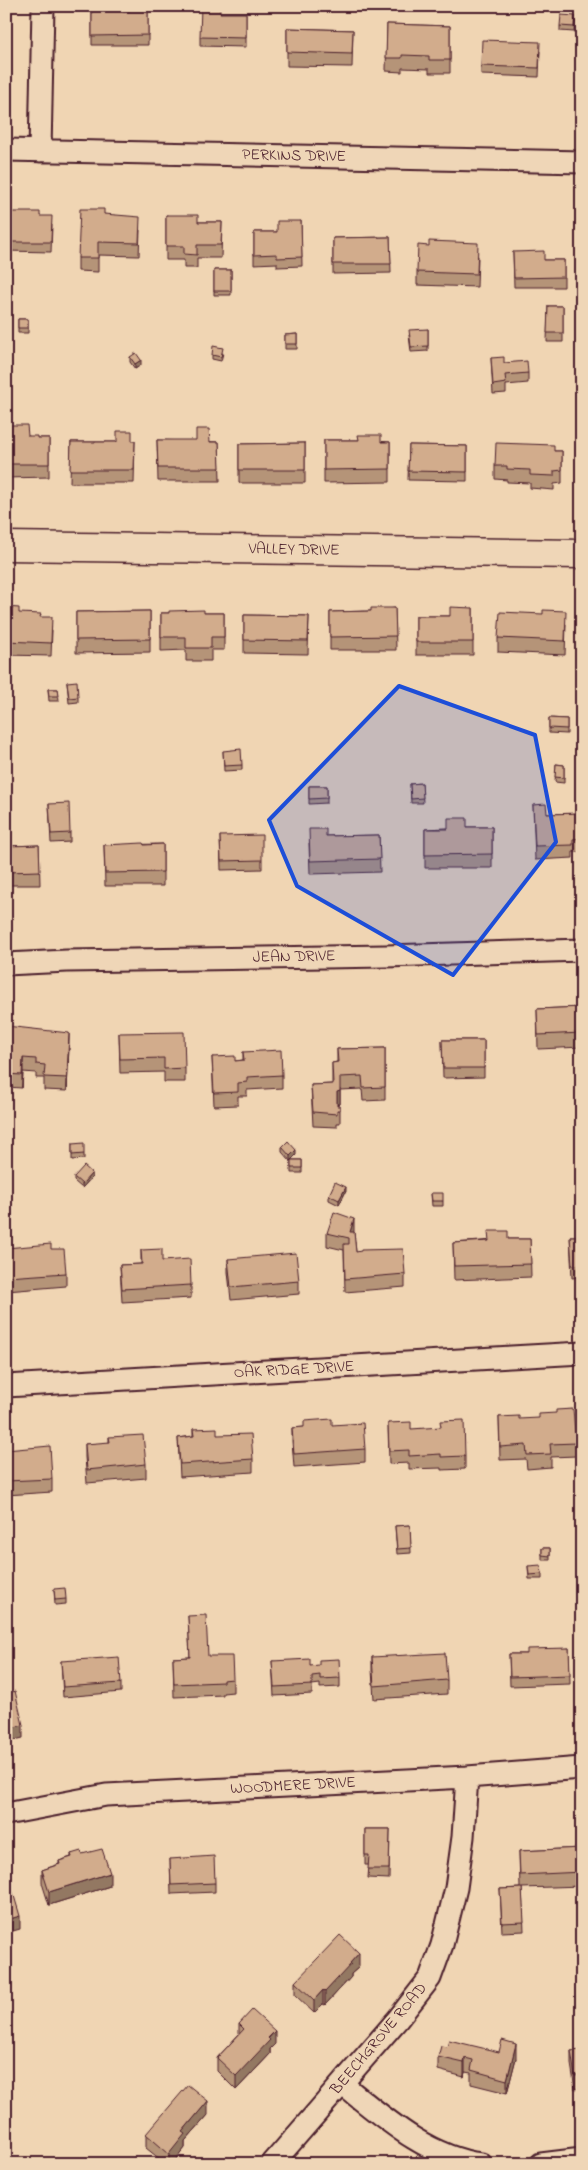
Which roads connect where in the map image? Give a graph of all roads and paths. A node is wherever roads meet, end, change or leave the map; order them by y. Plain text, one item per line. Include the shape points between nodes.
1 (44, 6) edge
2 (6, 150) edge
3 (40, 151) junction
4 (582, 162) edge
5 (6, 546) edge
6 (582, 554) edge
7 (582, 950) edge
8 (6, 964) edge
9 (582, 1353) edge
10 (6, 1386) edge
11 (582, 1768) edge
12 (467, 1777) junction
13 (6, 1814) edge
14 (342, 2084) junction
15 (582, 2159) edge
16 (272, 2164) edge
17 (481, 2164) edge
18 (541, 2164) edge

1 - 3 street
2 - 3 street, PERKINS DRIVE
3 - 4 street, PERKINS DRIVE
5 - 6 street, VALLEY DRIVE
7 - 8 street, JEAN DRIVE
9 - 10 street, OAK RIDGE DRIVE
11 - 12 street, WOODMERE DRIVE
12 - 13 street, WOODMERE DRIVE via 106,1795
12 - 14 street, BEECHGROVE ROAD via 456,1888 430,1978
14 - 16 street, BEECHGROVE ROAD
14 - 17 street via 392,2124 424,2144 460,2161
15 - 18 street

